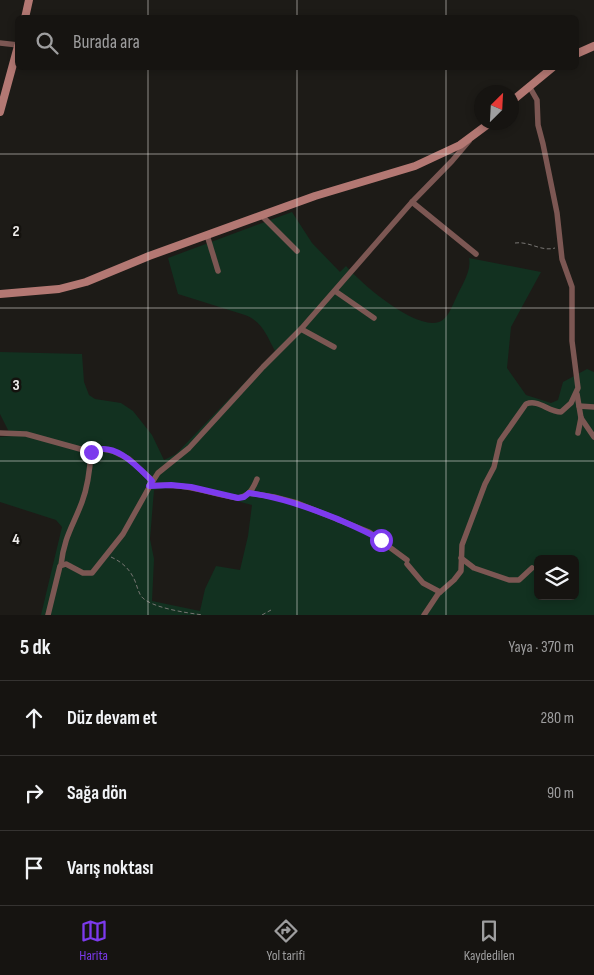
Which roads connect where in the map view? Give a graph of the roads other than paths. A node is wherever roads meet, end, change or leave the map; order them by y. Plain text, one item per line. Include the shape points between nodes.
1 (29, 0) edge
2 (26, 15) edge
3 (0, 43) edge
4 (15, 45) edge
5 (594, 46) edge
6 (579, 53) edge
7 (15, 56) edge
8 (549, 70) edge
9 (529, 86) junction
10 (519, 95) edge
11 (0, 112) edge
12 (480, 130) edge
13 (471, 138) junction
14 (412, 202) junction
15 (261, 215) junction
16 (207, 235) junction
17 (298, 251) dead end
18 (476, 254) dead end
19 (218, 271) dead end
20 (335, 290) junction
21 (0, 294) edge
22 (374, 318) dead end
23 (301, 329) junction
24 (334, 347) dead end
25 (577, 392) junction
26 (578, 406) junction
27 (594, 407) edge
28 (581, 418) junction
29 (0, 433) edge
30 (578, 433) dead end
31 (594, 437) edge
32 (91, 452) junction
33 (256, 479) dead end
34 (151, 484) junction
35 (249, 493) junction
36 (461, 558) junction
37 (61, 565) junction
38 (532, 568) dead end
39 (440, 592) junction
40 (48, 615) edge
41 (424, 615) edge

1 - 2 street
3 - 4 street
5 - 6 street
7 - 11 street
8 - 9 street
9 - 10 street
9 - 25 street via 536,100 563,264 572,287 572,341
12 - 13 street
13 - 14 street
13 - 15 street via 416,166
14 - 18 street
14 - 20 street
15 - 16 street
15 - 17 street
16 - 19 street
16 - 21 street via 76,286
20 - 22 street
20 - 23 street
23 - 24 street
23 - 34 street
25 - 26 street
25 - 36 street via 561,412 533,402 522,408 500,441 494,467 462,545
26 - 27 street
26 - 28 street
28 - 30 street
28 - 31 street
29 - 32 street via 26,434
32 - 34 street via 103,449 130,459
32 - 37 street via 85,494 67,535
33 - 35 street
34 - 35 street via 191,487 238,498
34 - 37 street via 131,522 90,574 68,564
35 - 39 street via 297,503 369,532 406,562 423,583
36 - 38 street via 474,568 509,580 519,580
36 - 39 street via 460,574
37 - 40 street
39 - 41 street

